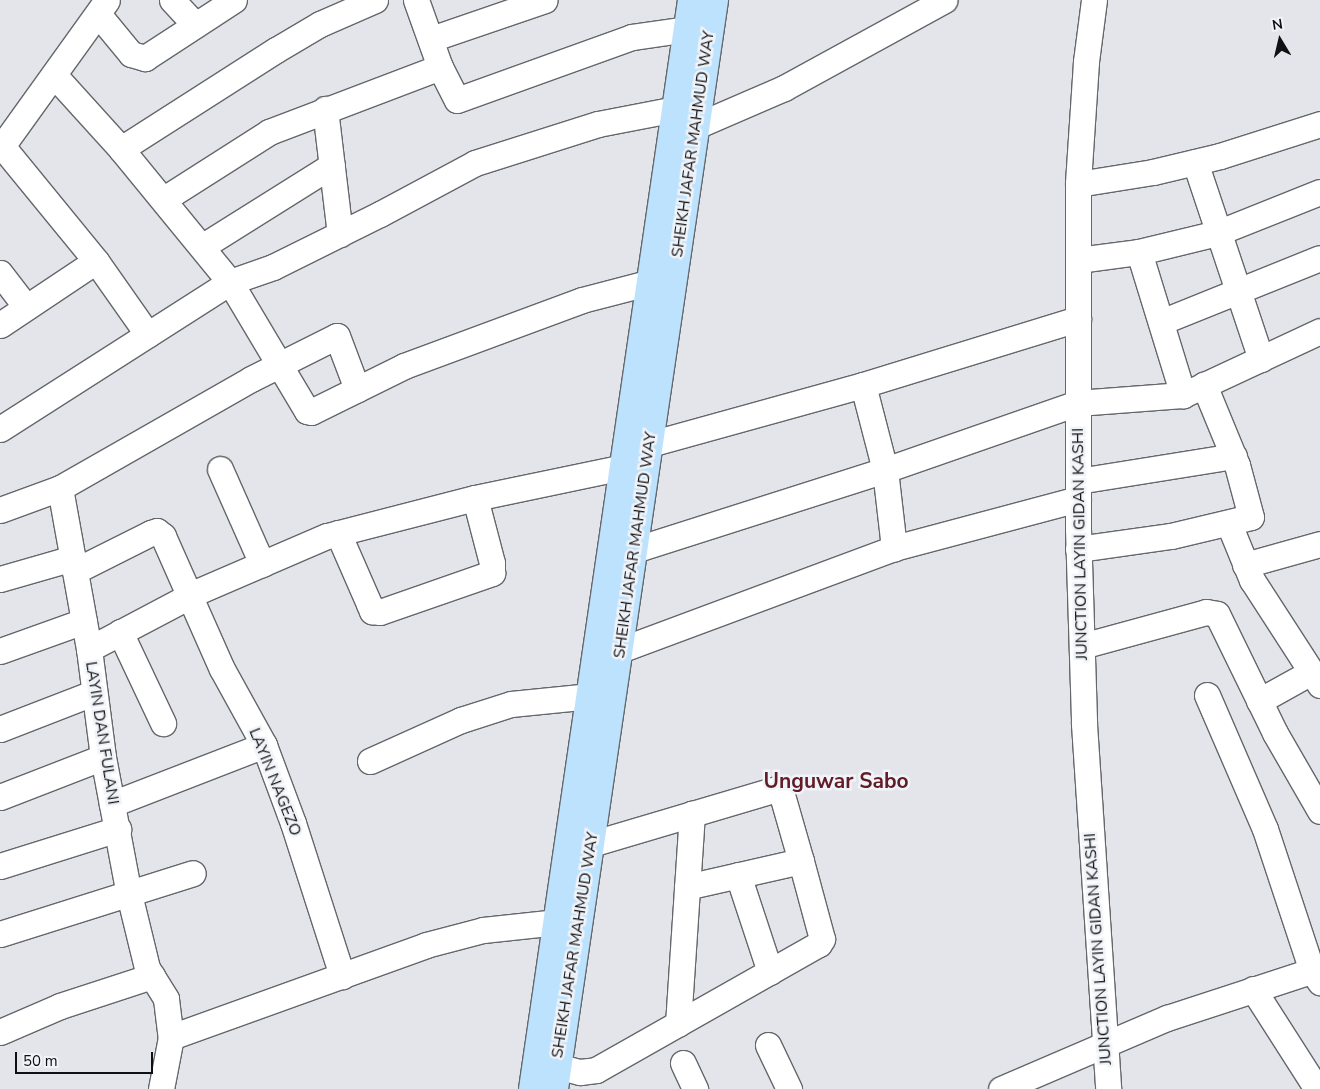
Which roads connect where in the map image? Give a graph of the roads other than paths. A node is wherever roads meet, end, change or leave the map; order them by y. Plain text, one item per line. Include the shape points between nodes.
1 (172, 0) edge
2 (234, 0) edge
3 (375, 0) edge
4 (416, 0) edge
5 (544, 0) edge
6 (692, 0) edge
7 (714, 0) edge
8 (945, 0) edge
9 (1094, 0) edge
10 (102, 7) edge
11 (196, 25) junction
12 (688, 29) junction
13 (431, 39) junction
14 (440, 68) junction
15 (54, 75) junction
16 (325, 109) junction
17 (686, 118) junction
18 (1320, 124) edge
19 (1, 147) edge
20 (121, 149) junction
21 (1195, 162) junction
22 (332, 165) junction
23 (1078, 184) junction
24 (1320, 192) edge
25 (164, 199) junction
26 (340, 234) junction
27 (1217, 234) junction
28 (203, 246) junction
29 (1138, 252) junction
30 (1320, 258) edge
31 (96, 260) junction
32 (1078, 260) junction
33 (0, 273) edge
34 (230, 282) junction
35 (650, 282) junction
36 (1239, 292) junction
37 (26, 307) junction
38 (1078, 319) junction
39 (1162, 322) junction
40 (0, 325) edge
41 (1320, 331) edge
42 (148, 335) junction
43 (1260, 359) junction
44 (277, 366) junction
45 (863, 385) junction
46 (357, 389) junction
47 (1193, 390) junction
48 (1077, 403) junction
49 (0, 429) edge
50 (650, 444) junction
51 (1234, 456) junction
52 (623, 467) junction
53 (220, 469) dead end
54 (885, 470) junction
55 (60, 488) junction
56 (1078, 490) junction
57 (475, 498) junction
58 (1, 508) edge
59 (1229, 524) junction
60 (338, 533) junction
61 (1320, 544) edge
62 (894, 548) junction
63 (1078, 549) junction
64 (634, 550) junction
65 (262, 564) junction
66 (74, 565) junction
67 (1245, 565) junction
68 (0, 579) edge
69 (188, 597) junction
70 (84, 621) junction
71 (120, 632) junction
72 (1082, 646) junction
73 (89, 649) junction
74 (620, 650) junction
75 (0, 651) edge
76 (1316, 679) edge
77 (93, 693) junction
78 (1207, 695) dead end
79 (592, 696) junction
80 (1259, 701) junction
81 (163, 723) dead end
82 (0, 729) edge
83 (264, 745) junction
84 (102, 757) junction
85 (370, 762) dead end
86 (0, 796) edge
87 (112, 804) junction
88 (1320, 811) edge
89 (692, 813) junction
90 (118, 829) junction
91 (591, 844) junction
92 (802, 861) junction
93 (0, 866) edge
94 (192, 873) dead end
95 (738, 875) junction
96 (687, 887) junction
97 (129, 894) junction
98 (558, 922) junction
99 (0, 934) edge
100 (770, 972) junction
101 (1317, 974) edge
102 (152, 976) junction
103 (342, 976) junction
104 (1253, 989) junction
105 (678, 1024) junction
106 (0, 1032) edge
107 (171, 1037) junction
108 (768, 1045) dead end
109 (1104, 1045) junction
110 (683, 1063) dead end
111 (556, 1078) edge
112 (161, 1089) edge
113 (533, 1089) edge
114 (695, 1089) edge
115 (789, 1089) edge
116 (1001, 1089) edge
117 (1108, 1089) edge
118 (1318, 1089) edge

1 - 11 street
2 - 11 street
3 - 20 street via 320,24
4 - 13 street
5 - 13 street
6 - 12 main road, SHEIKH JAFAR MAHMUD WAY
7 - 17 main road, SHEIKH JAFAR MAHMUD WAY
8 - 17 street via 784,88
9 - 23 street, JUNCTION LAYIN GIDAN KASHI via 1085,72
10 - 11 street via 138,59 145,58
10 - 15 street
12 - 14 street via 632,37 462,100 457,100
12 - 17 main road, SHEIKH JAFAR MAHMUD WAY
13 - 14 street
14 - 16 street
15 - 19 street
15 - 20 street
16 - 22 street
16 - 25 street via 253,141
17 - 26 street via 598,124 492,157
17 - 35 main road, SHEIKH JAFAR MAHMUD WAY
17 - 50 main road, SHEIKH JAFAR MAHMUD WAY
18 - 21 street
19 - 31 street
20 - 25 street
21 - 23 street
21 - 27 street
22 - 26 street
22 - 28 street
23 - 32 street, JUNCTION LAYIN GIDAN KASHI
24 - 27 street
25 - 28 street
26 - 34 street via 272,267
27 - 29 street
27 - 36 street
28 - 34 street
29 - 32 street
29 - 39 street
30 - 36 street
31 - 37 street
31 - 42 street
32 - 38 street, JUNCTION LAYIN GIDAN KASHI
33 - 37 street
34 - 42 street
34 - 44 street
35 - 46 street via 582,300 404,366
35 - 52 main road, SHEIKH JAFAR MAHMUD WAY
36 - 39 street
36 - 43 street
37 - 40 street
38 - 45 street
38 - 48 street, JUNCTION LAYIN GIDAN KASHI
39 - 47 street
41 - 43 street
42 - 49 street
43 - 47 street
44 - 46 street via 306,411
44 - 46 street via 337,336
44 - 55 street
45 - 50 street
45 - 54 street
47 - 48 street
47 - 51 street
48 - 54 street
48 - 56 street, JUNCTION LAYIN GIDAN KASHI
50 - 64 main road, SHEIKH JAFAR MAHMUD WAY
51 - 56 street
51 - 59 street via 1251,512 1247,519
52 - 57 street
52 - 79 main road, SHEIKH JAFAR MAHMUD WAY
53 - 65 street
54 - 62 street
54 - 64 street
55 - 58 street
55 - 66 street, LAYIN DAN FULANI
56 - 62 street
56 - 63 street, JUNCTION LAYIN GIDAN KASHI
57 - 60 street
57 - 60 street via 492,573 380,612 372,611 368,604
59 - 63 street
59 - 67 street
60 - 65 street
61 - 67 street
62 - 74 street
63 - 72 street, JUNCTION LAYIN GIDAN KASHI
64 - 74 main road, SHEIKH JAFAR MAHMUD WAY
65 - 69 street
66 - 68 street
66 - 69 street, LAYIN NAGEZO via 157,531 163,536
66 - 70 street, LAYIN DAN FULANI
67 - 76 street
69 - 71 street
69 - 83 street, LAYIN NAGEZO via 222,669
70 - 73 street, LAYIN DAN FULANI
70 - 75 street
71 - 73 street
71 - 81 street
72 - 80 street via 1212,611 1218,614
72 - 109 street, JUNCTION LAYIN GIDAN KASHI
73 - 77 street, LAYIN DAN FULANI
74 - 91 main road, SHEIKH JAFAR MAHMUD WAY
76 - 80 street
77 - 82 street
77 - 84 street, LAYIN DAN FULANI
78 - 101 street via 1279,865
79 - 85 street via 511,704 461,720
79 - 98 main road, SHEIKH JAFAR MAHMUD WAY
80 - 88 street
83 - 87 street
83 - 103 street, LAYIN NAGEZO via 293,823
84 - 86 street
84 - 87 street, LAYIN DAN FULANI
87 - 90 street, LAYIN DAN FULANI
89 - 91 street
89 - 92 street via 780,788
89 - 96 street
90 - 93 street
90 - 97 street, LAYIN DAN FULANI
91 - 111 main road, SHEIKH JAFAR MAHMUD WAY
92 - 95 street
92 - 100 street via 822,938 811,949
94 - 97 street
95 - 96 street
95 - 100 street
96 - 105 street
97 - 99 street
97 - 102 street, LAYIN DAN FULANI
98 - 103 street via 483,930 426,945
98 - 113 main road, SHEIKH JAFAR MAHMUD WAY
100 - 105 street
101 - 104 street
102 - 106 street via 60,1006
102 - 107 street, LAYIN DAN FULANI via 166,999
103 - 107 street
104 - 109 street via 1167,1018
104 - 118 street
105 - 111 street via 596,1070
107 - 112 street, LAYIN DAN FULANI
108 - 115 street
109 - 116 street
109 - 117 street, JUNCTION LAYIN GIDAN KASHI
110 - 114 street

